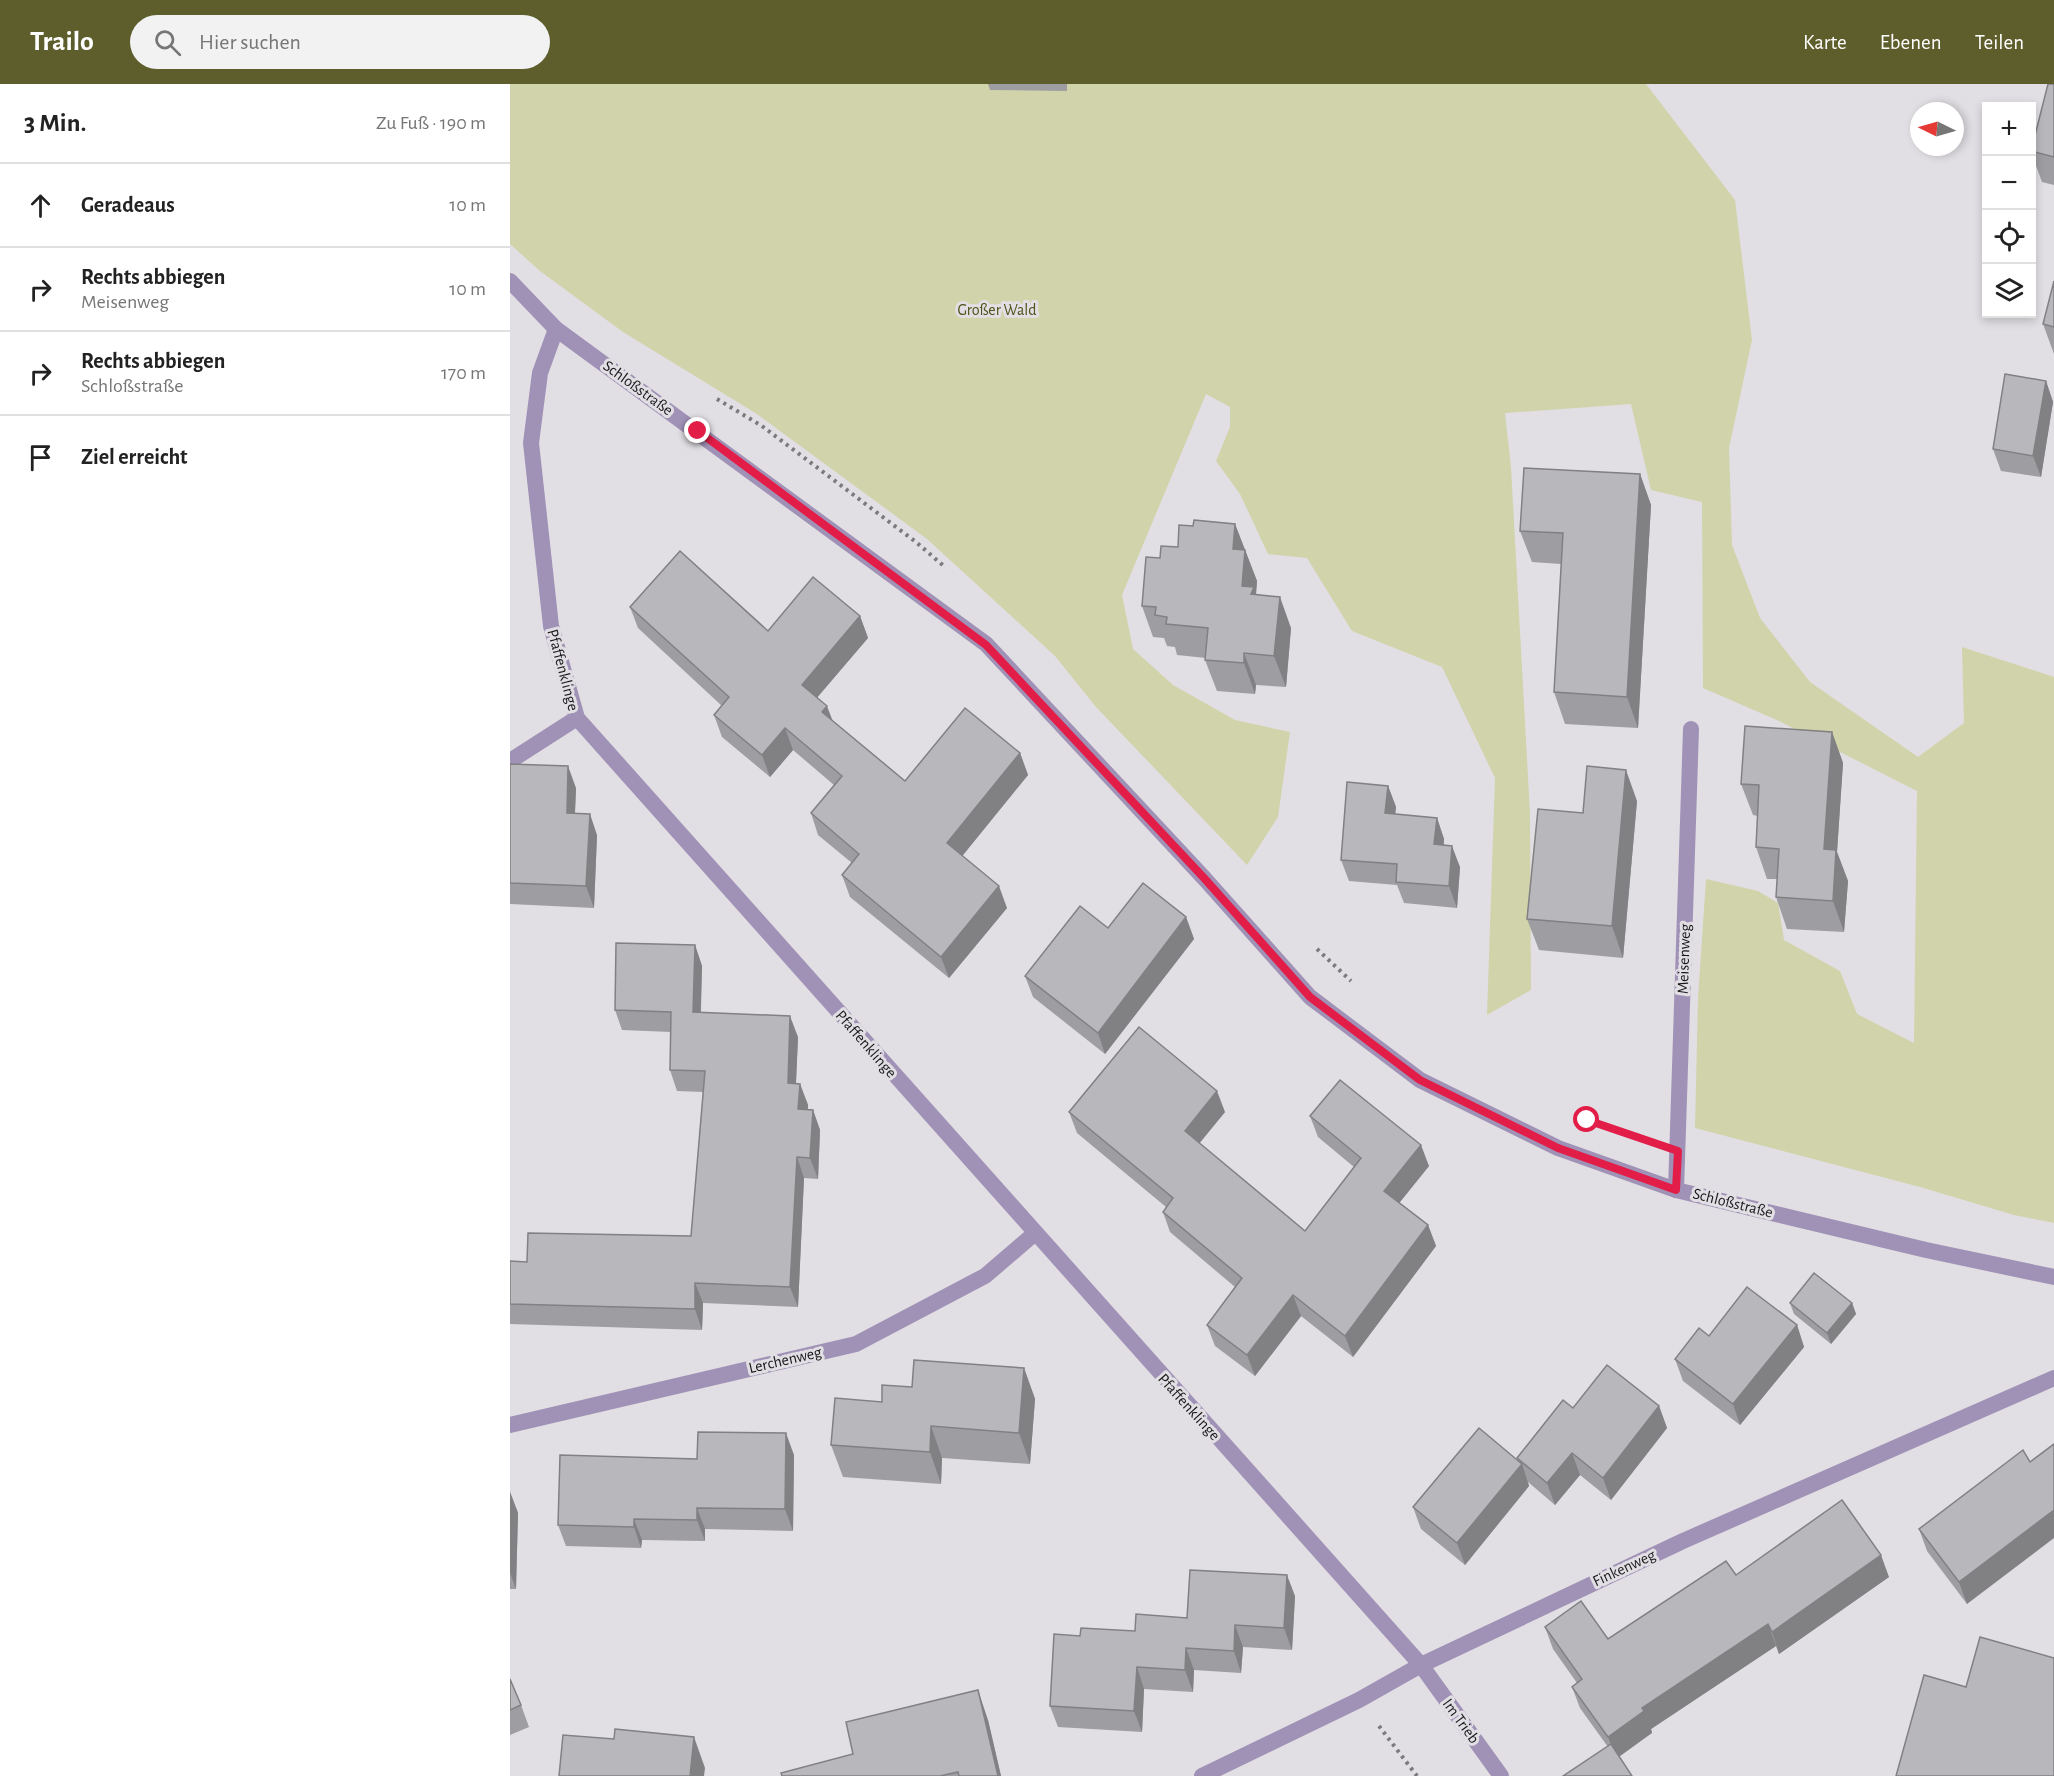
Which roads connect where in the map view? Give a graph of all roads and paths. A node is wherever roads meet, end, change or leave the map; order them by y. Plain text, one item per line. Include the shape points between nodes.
1 (510, 281) edge
2 (556, 329) junction
3 (717, 399) dead end
4 (951, 573) dead end
5 (576, 718) junction
6 (1691, 729) dead end
7 (510, 761) edge
8 (1312, 944) dead end
9 (1354, 985) dead end
10 (1676, 1190) junction
11 (1034, 1234) junction
12 (2054, 1277) edge
13 (2054, 1378) edge
14 (510, 1425) edge
15 (1420, 1665) junction
16 (1359, 1700) junction
17 (1202, 1776) edge
18 (1417, 1776) edge
19 (1501, 1776) edge

1 - 2 street, Schloßstraße
2 - 5 street, Pfaffenklinge via 540,373 531,443 551,626
2 - 10 street, Schloßstraße via 986,645 1310,997 1420,1080 1558,1148
3 - 4 path via 762,426
5 - 7 street
5 - 11 street, Pfaffenklinge
6 - 10 street, Meisenweg
8 - 9 path
10 - 12 street, Schloßstraße
11 - 14 street, Lerchenweg via 985,1276 856,1344
11 - 15 street, Pfaffenklinge
13 - 15 street, Finkenweg via 1683,1540
15 - 16 street, Finkenweg
15 - 19 street, Im Trieb
16 - 17 street, Finkenweg
16 - 18 path

